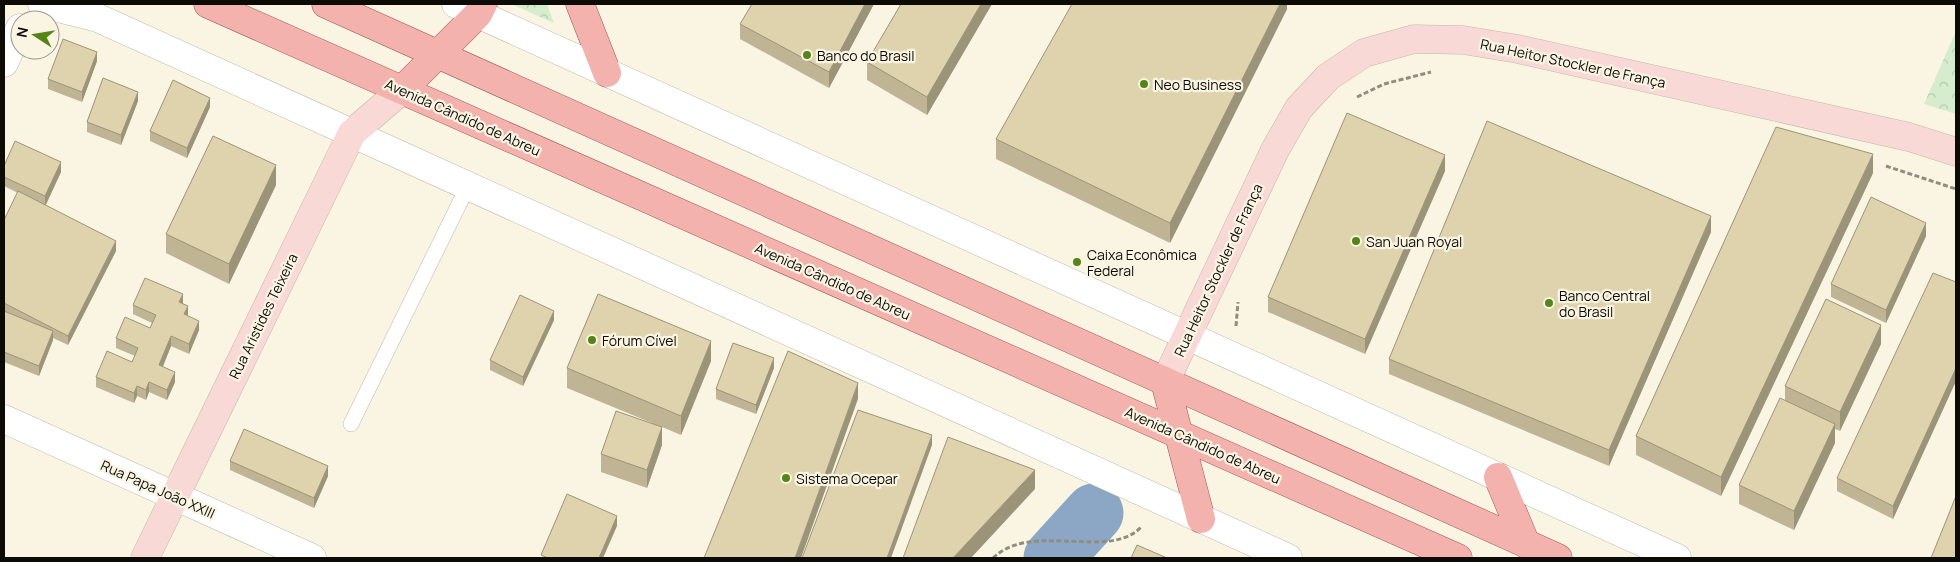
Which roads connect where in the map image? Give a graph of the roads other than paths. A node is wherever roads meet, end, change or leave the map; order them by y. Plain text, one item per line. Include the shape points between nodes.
1 (42, 4) edge
2 (208, 4) edge
3 (326, 4) edge
4 (580, 4) edge
5 (472, 7) edge
6 (10, 50) edge
7 (438, 54) junction
8 (4, 63) edge
9 (607, 73) junction
10 (402, 90) junction
11 (352, 133) junction
12 (1956, 152) edge
13 (468, 186) junction
14 (1186, 335) junction
15 (1165, 382) junction
16 (4, 419) edge
17 (351, 424) dead end
18 (1180, 435) junction
19 (1498, 477) junction
20 (175, 496) junction
21 (1201, 519) junction
22 (1526, 544) junction
23 (145, 558) edge
24 (312, 558) edge
25 (1288, 558) edge
26 (1458, 558) edge
27 (1558, 558) edge
28 (1677, 558) edge

1 - 11 street via 98,18
2 - 10 main road, Avenida Cândido de Abreu
3 - 7 main road
4 - 9 main road
5 - 7 main road
5 - 9 street
6 - 8 street
7 - 10 main road
7 - 15 main road
9 - 14 street
10 - 11 main road, Rua Aristides Teixeira
10 - 18 main road, Avenida Cândido de Abreu
11 - 13 street
11 - 20 main road, Rua Aristides Teixeira
12 - 14 main road, Rua Heitor Stockler de França via 1909,137 1518,49 1463,40 1414,39 1364,53 1328,77 1300,108 1275,150
13 - 17 lane
13 - 21 street
14 - 15 main road, Rua Heitor Stockler de França
14 - 19 street
15 - 18 main road
15 - 22 main road
16 - 20 street, Rua Papa João XXIII
18 - 21 main road
18 - 26 main road, Avenida Cândido de Abreu
19 - 22 main road
19 - 28 street
20 - 23 main road, Rua Aristides Teixeira
20 - 24 street, Rua Papa João XXIII
21 - 25 street
22 - 27 main road

